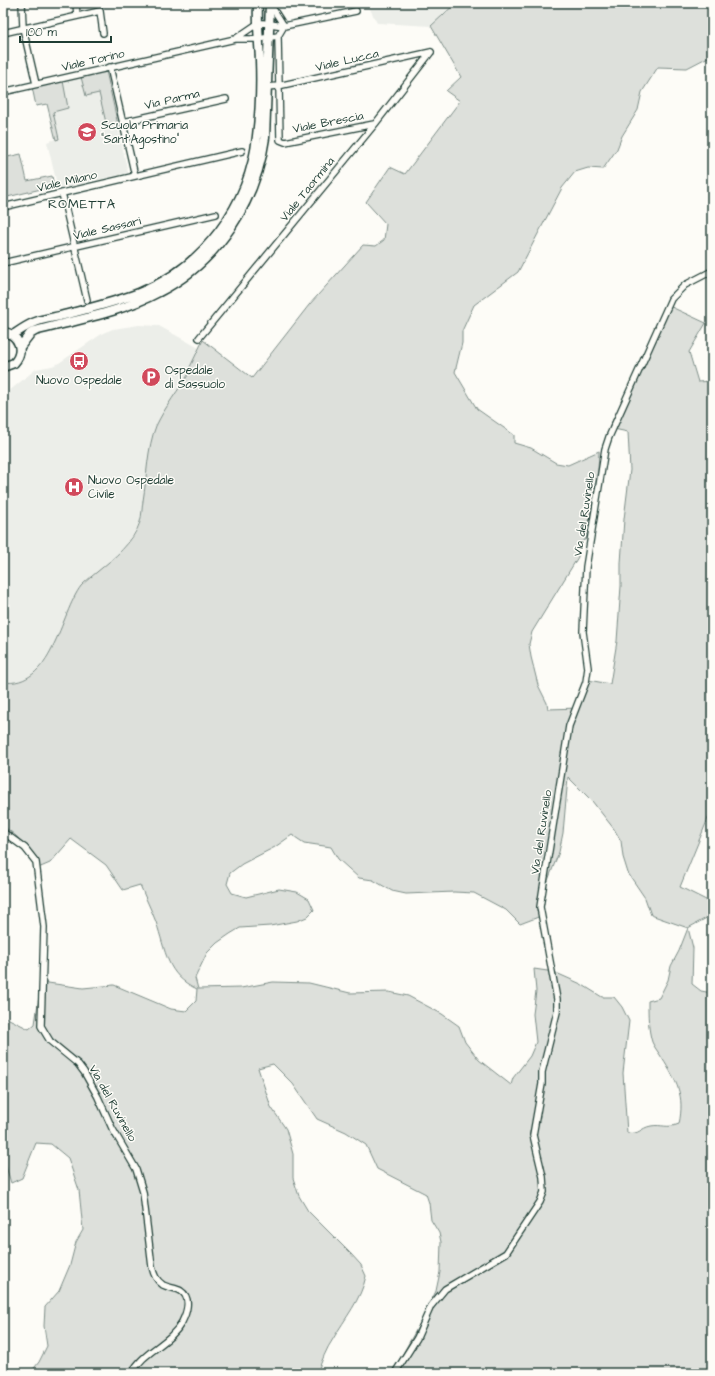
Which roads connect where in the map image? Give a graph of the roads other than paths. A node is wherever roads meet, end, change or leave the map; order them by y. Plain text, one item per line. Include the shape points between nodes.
1 (22, 3) edge
2 (76, 3) edge
3 (258, 3) edge
4 (270, 4) edge
5 (356, 11) dead end
6 (77, 16) junction
7 (257, 24) junction
8 (270, 24) junction
9 (284, 26) junction
10 (23, 28) junction
11 (3, 33) edge
12 (103, 33) dead end
13 (274, 37) junction
14 (235, 39) junction
15 (258, 39) junction
16 (431, 52) joint
17 (110, 67) junction
18 (36, 84) junction
19 (278, 86) junction
20 (267, 87) junction
21 (3, 92) edge
22 (226, 99) dead end
23 (123, 122) junction
24 (375, 124) junction
25 (242, 151) dead end
26 (135, 176) junction
27 (62, 193) junction
28 (3, 207) edge
29 (216, 214) dead end
30 (75, 247) junction
31 (3, 263) edge
32 (712, 271) edge
33 (87, 300) dead end
34 (3, 332) edge
35 (13, 336) junction
36 (199, 338) dead end
37 (20, 347) junction
38 (3, 367) edge
39 (3, 832) edge
40 (132, 1373) edge
41 (395, 1373) edge

1 - 10 street
2 - 6 street
3 - 7 main road
4 - 8 main road
4 - 9 street
5 - 9 street
6 - 10 street
6 - 12 street via 100,11
7 - 8 street
7 - 14 street, Viale Torino
7 - 15 main road
8 - 9 street
8 - 13 main road
9 - 13 street
10 - 11 street
10 - 18 street
13 - 15 street, Viale Torino
13 - 19 street
13 - 20 main road
14 - 15 street, Viale Torino
14 - 17 street, Viale Torino
15 - 35 main road via 258,136 254,157 244,188 228,219 206,248 179,271 154,286 126,298 33,323
16 - 19 street, Viale Lucca
16 - 24 street, Viale Taormina
17 - 18 street, Viale Torino
17 - 23 street
18 - 21 street, Viale Torino
19 - 20 street, Viale Lucca
19 - 24 street, Viale Brescia via 278,135 280,140 285,142
20 - 37 main road via 263,150 252,189 235,223 213,252 184,277 158,293 128,306 35,331
22 - 23 street, Via Parma
23 - 26 street
24 - 36 street, Viale Taormina
25 - 26 street, Viale Milano
26 - 27 street, Viale Milano
27 - 28 street, Viale Milano
27 - 30 street
29 - 30 street, Viale Sassari
30 - 31 street, Viale Sassari
30 - 33 street
32 - 41 street, Via del Ruvinello via 685,285 671,299 605,449 586,567 583,632 588,668 586,682 569,726 540,907 557,999 557,1012 542,1072 533,1135 540,1158 544,1192 510,1249 444,1289 436,1298 412,1348
34 - 35 main road
35 - 37 main road
37 - 38 main road via 17,359 11,365
39 - 40 street, Via del Ruvinello via 25,848 36,862 44,927 41,1026 50,1041 84,1072 136,1169 143,1192 155,1277 163,1285 182,1292 187,1297 184,1319 178,1329 145,1357

